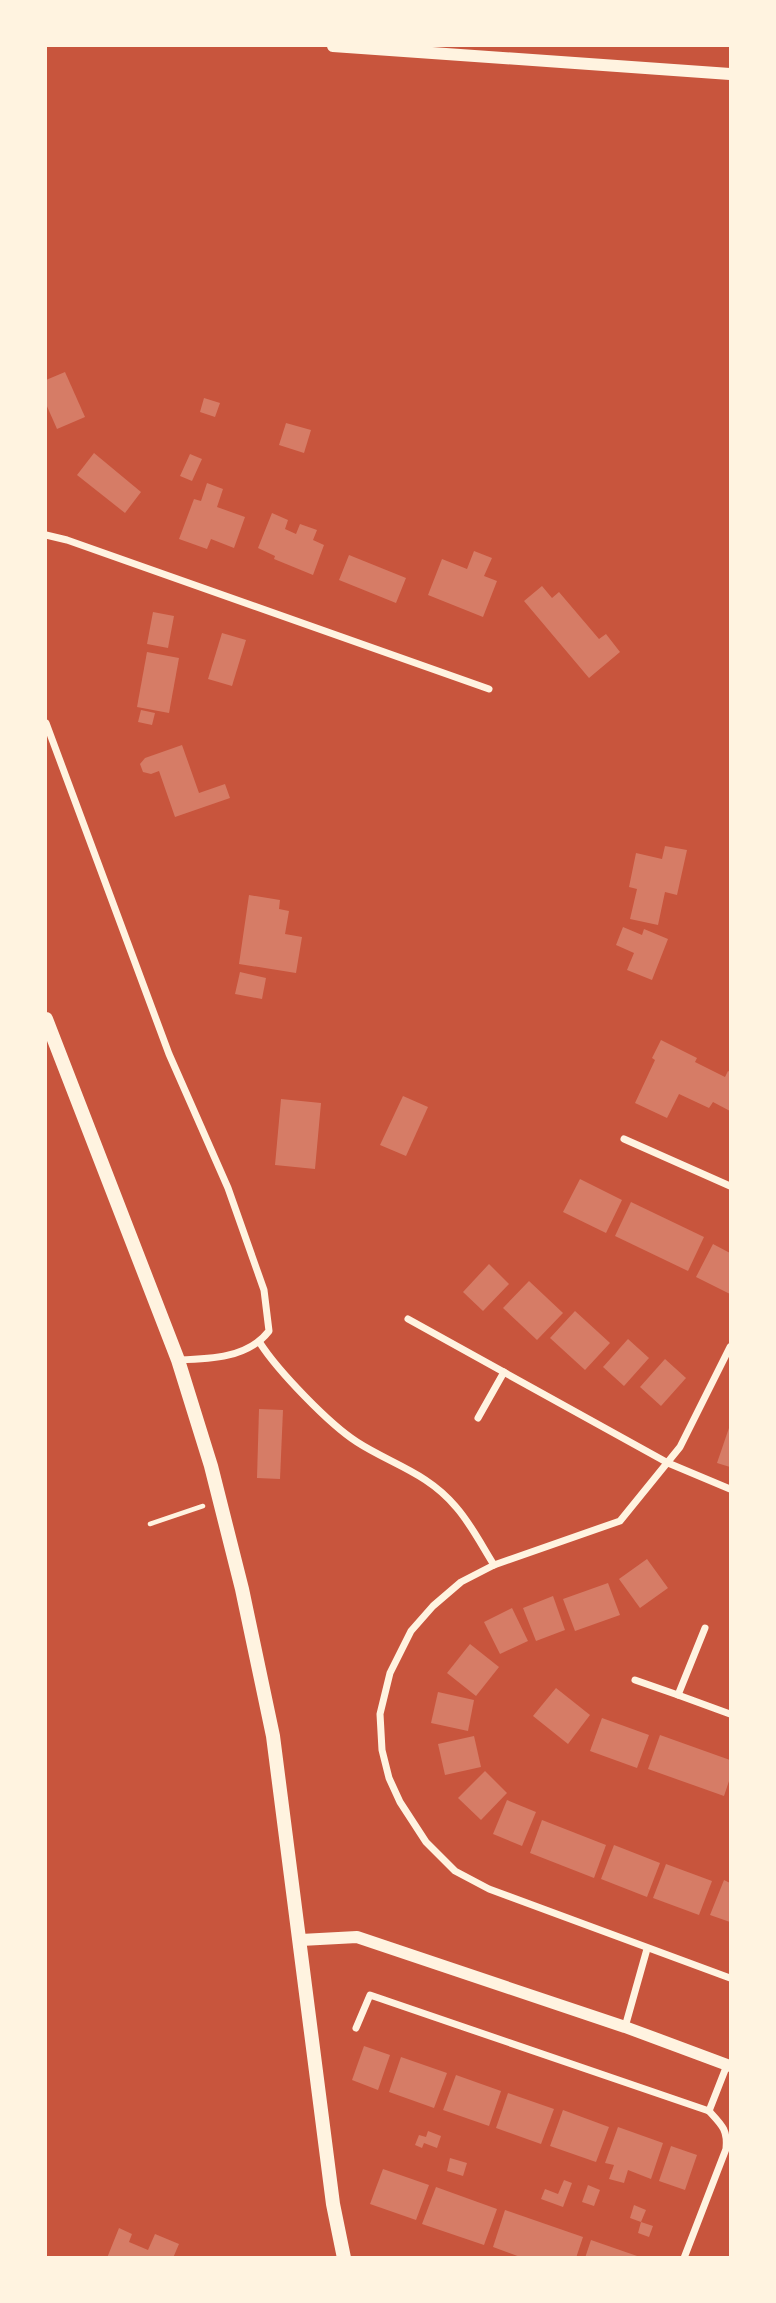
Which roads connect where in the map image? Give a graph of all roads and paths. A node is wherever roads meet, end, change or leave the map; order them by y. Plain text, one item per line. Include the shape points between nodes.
1 (333, 46) edge
2 (730, 74) edge
3 (46, 535) edge
4 (489, 689) dead end
5 (46, 723) edge
6 (46, 1019) edge
7 (624, 1139) dead end
8 (730, 1186) edge
9 (408, 1319) dead end
10 (260, 1343) junction
11 (730, 1347) edge
12 (178, 1360) junction
13 (504, 1372) junction
14 (478, 1418) dead end
15 (668, 1463) junction
16 (730, 1489) edge
17 (220, 1500) junction
18 (150, 1524) dead end
19 (495, 1565) junction
20 (705, 1628) dead end
21 (635, 1680) dead end
22 (678, 1695) junction
23 (730, 1714) edge
24 (300, 1940) junction
25 (647, 1949) junction
26 (730, 1979) edge
27 (625, 2027) junction
28 (356, 2028) dead end
29 (729, 2066) edge
30 (709, 2111) junction
31 (344, 2258) edge
32 (684, 2258) edge

1 - 2 street
3 - 4 street
5 - 10 street via 169,1054 228,1188 264,1290 269,1331
6 - 12 main road
7 - 8 street
9 - 13 street
10 - 12 street via 232,1354
10 - 19 street via 330,1421 357,1442 414,1471 456,1506
11 - 15 street
12 - 17 main road
13 - 14 street
13 - 15 street
15 - 16 street
15 - 19 street via 620,1521
17 - 18 path
17 - 24 main road via 272,1736
19 - 25 street via 461,1582 433,1606 411,1631 390,1673 380,1713 389,1778 426,1842 455,1871
20 - 22 street
21 - 22 street
22 - 23 street
24 - 27 street via 357,1937
24 - 31 main road
25 - 26 street
25 - 27 street
27 - 29 street
28 - 30 street via 370,1994
29 - 30 street
30 - 32 street via 727,2136 726,2149

